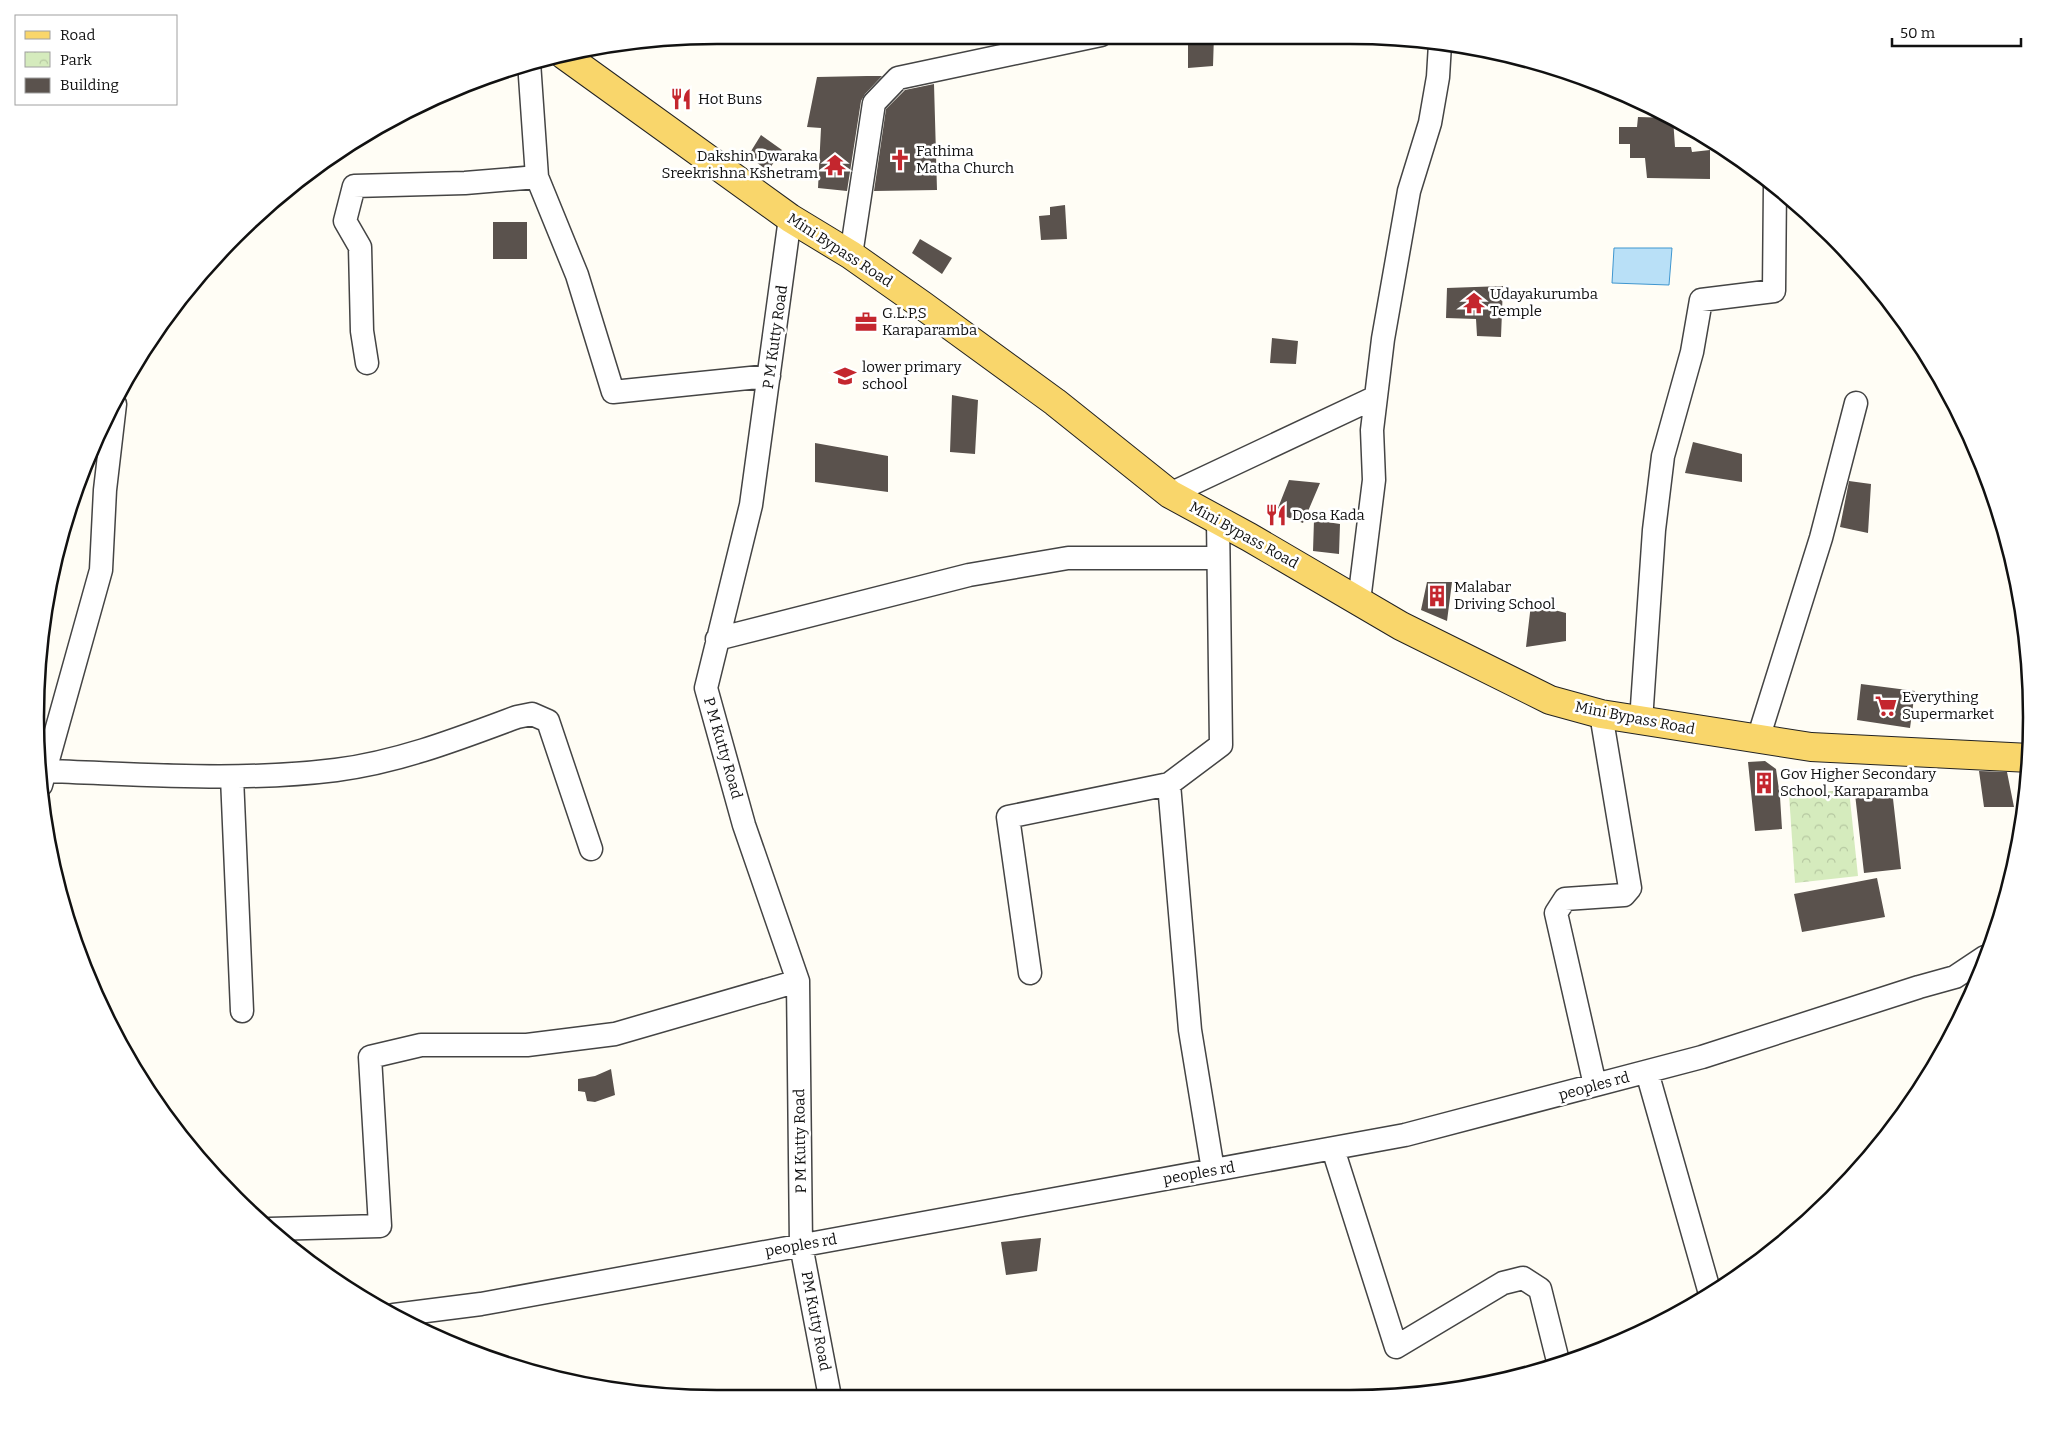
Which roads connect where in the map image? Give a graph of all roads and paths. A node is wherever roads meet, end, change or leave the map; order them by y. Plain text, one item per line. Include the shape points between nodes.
1 (1059, 44) edge
2 (1440, 50) edge
3 (571, 60) edge
4 (529, 71) edge
5 (537, 177) junction
6 (1775, 195) edge
7 (790, 218) junction
8 (851, 255) junction
9 (367, 363) dead end
10 (770, 376) junction
11 (1376, 397) junction
12 (1856, 403) dead end
13 (113, 418) edge
14 (1170, 494) junction
15 (1218, 520) junction
16 (1218, 558) junction
17 (1359, 601) junction
18 (717, 639) junction
19 (1601, 714) junction
20 (1641, 721) junction
21 (1758, 739) junction
22 (2022, 758) edge
23 (46, 768) edge
24 (232, 777) junction
25 (47, 778) edge
26 (1169, 784) junction
27 (591, 849) dead end
28 (1977, 962) edge
29 (1030, 973) dead end
30 (798, 980) junction
31 (242, 1011) dead end
32 (1647, 1072) junction
33 (1595, 1086) junction
34 (1332, 1149) junction
35 (1213, 1170) junction
36 (280, 1229) edge
37 (801, 1245) junction
38 (1708, 1287) edge
39 (405, 1314) edge
40 (1557, 1358) edge
41 (829, 1390) edge

1 - 8 street via 898,78 874,103
2 - 11 street via 1430,123 1409,191
3 - 7 main road, Mini Bypass Road
4 - 5 street
5 - 9 street via 354,186 345,221 360,247 362,331
5 - 10 street via 577,276 613,392
6 - 20 street via 1774,291 1701,300 1692,352 1663,456 1654,530
7 - 8 main road, Mini Bypass Road
7 - 10 street, P M Kutty Road
8 - 14 main road, Mini Bypass Road via 1055,402
10 - 18 street, P M Kutty Road via 751,505
11 - 14 street
11 - 17 street via 1372,430 1374,480
12 - 21 street via 1821,538
13 - 23 street via 101,570
14 - 15 main road, Mini Bypass Road
15 - 16 street
15 - 17 main road, Mini Bypass Road
16 - 18 street via 1068,558 969,575
16 - 26 street via 1221,745
17 - 19 main road, Mini Bypass Road via 1401,626 1550,700
18 - 30 street, P M Kutty Road via 706,688 744,825
19 - 20 main road, Mini Bypass Road
19 - 33 street via 1630,888 1624,895 1565,899 1556,913
20 - 21 main road, Mini Bypass Road
21 - 22 main road, Mini Bypass Road via 1810,747
24 - 25 street
24 - 27 street via 337,770 427,750 532,714 548,721
24 - 31 street
26 - 29 street via 1008,816
26 - 35 street via 1190,1030
28 - 32 street, peoples rd via 1955,977
30 - 36 street via 615,1034 527,1045 421,1045 370,1057 380,1226
30 - 37 street, P M Kutty Road
32 - 33 street, peoples rd
32 - 38 street
33 - 34 street, peoples rd via 1405,1135
34 - 35 street, peoples rd
34 - 40 street via 1396,1347 1502,1283 1523,1278 1540,1289
35 - 37 street, peoples rd
37 - 39 street, peoples rd via 481,1304
37 - 41 street, PM Kutty Road

